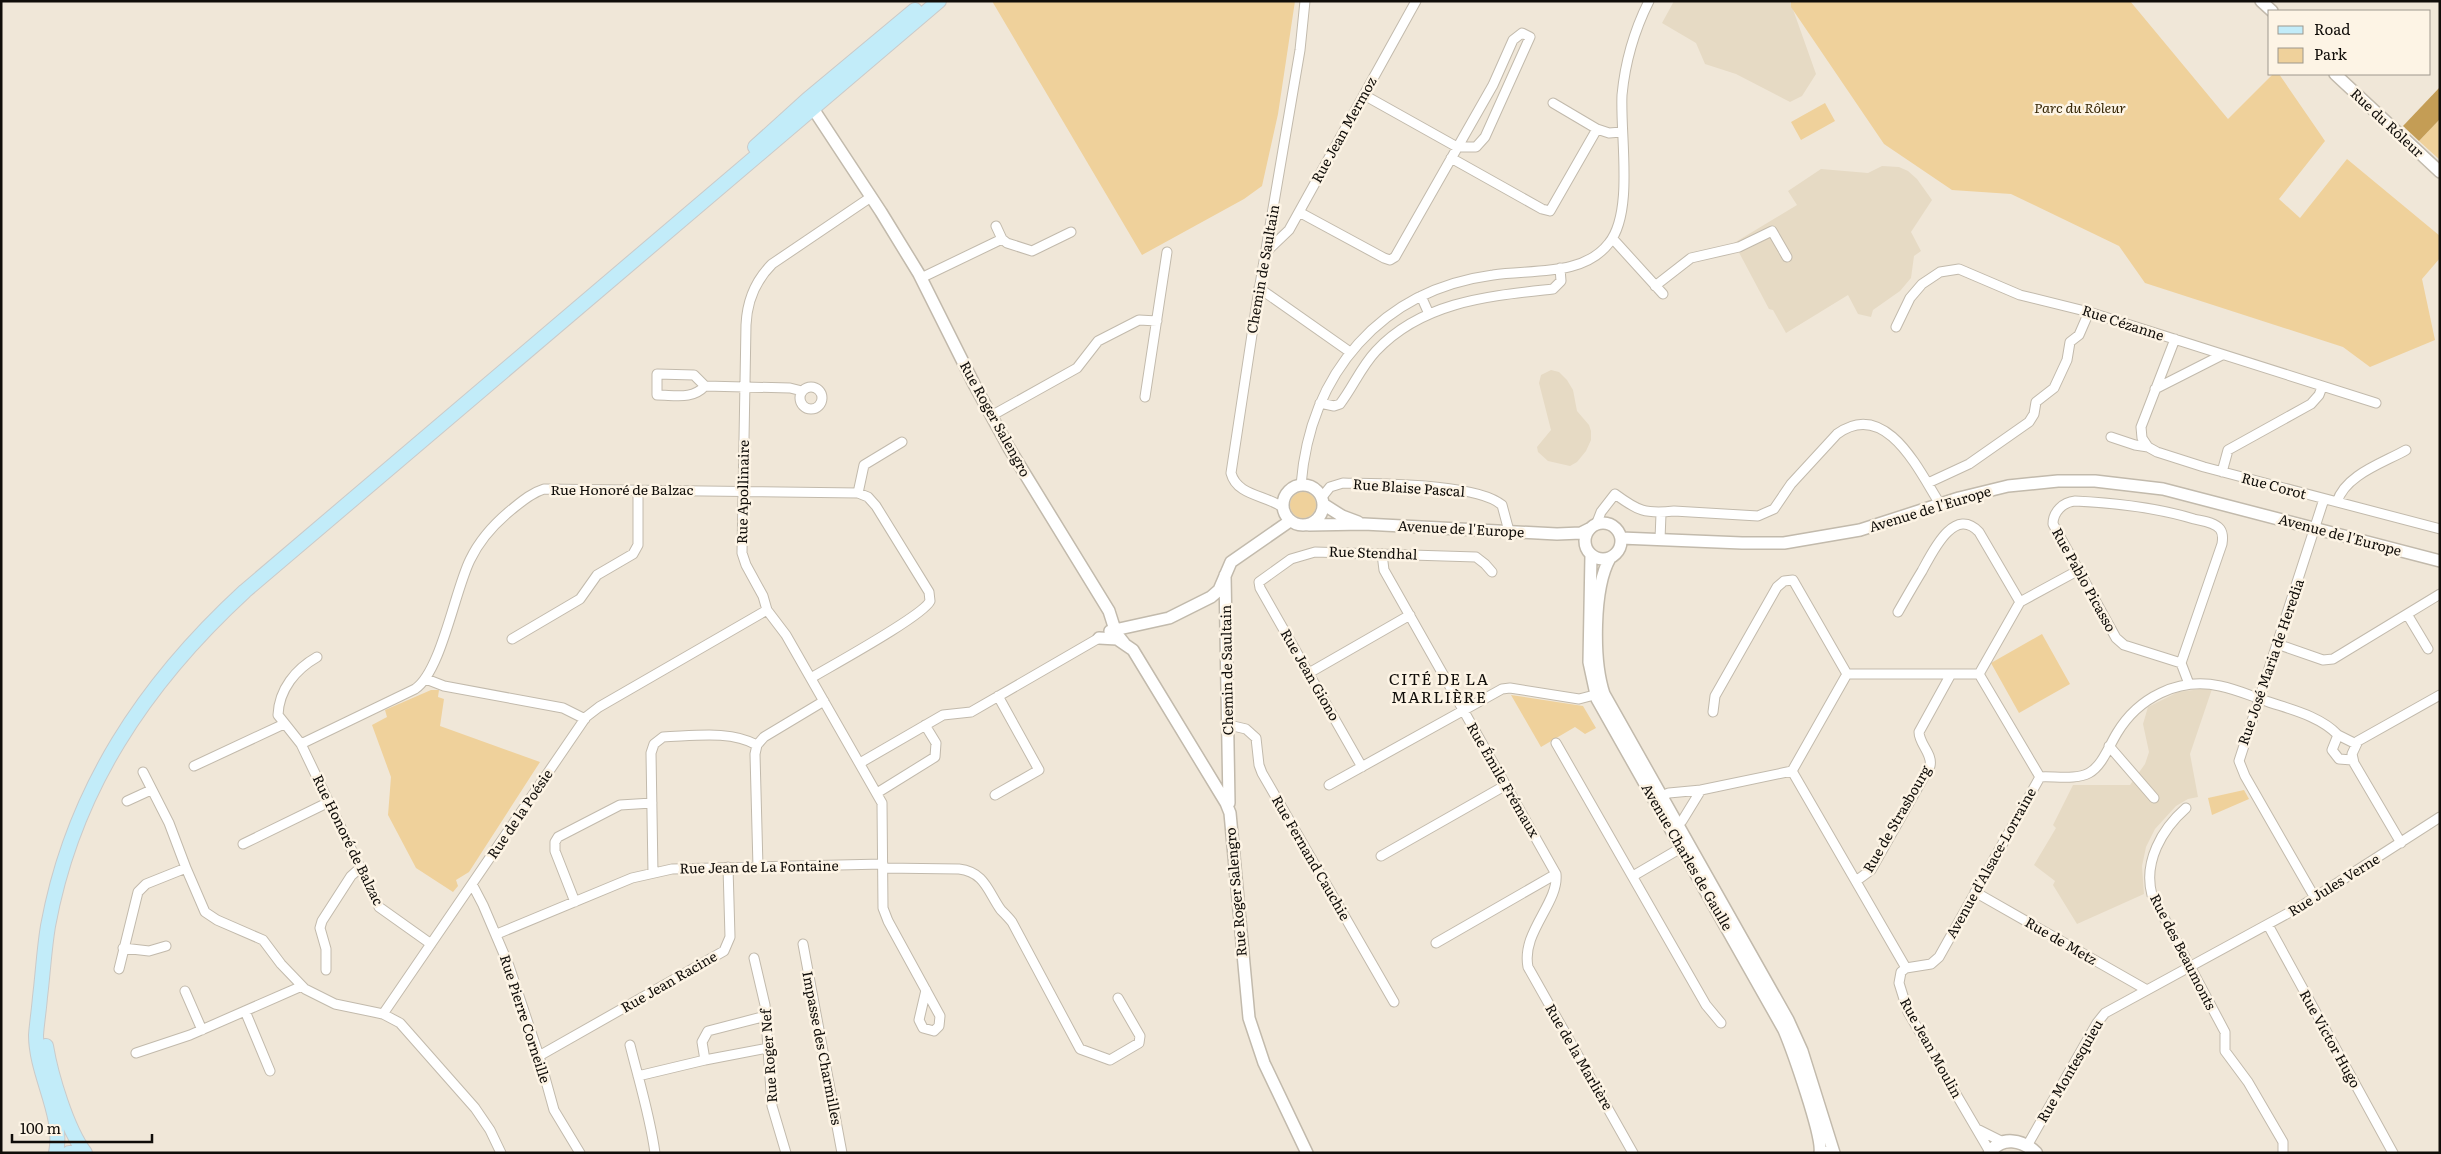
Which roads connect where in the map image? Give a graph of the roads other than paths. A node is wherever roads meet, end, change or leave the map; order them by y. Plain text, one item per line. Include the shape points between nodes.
1 (926, 1) edge
2 (938, 1) edge
3 (1305, 1) edge
4 (1416, 1) edge
5 (1649, 1) edge
6 (2261, 1) edge
7 (2271, 10) edge
8 (2336, 75) edge
9 (1364, 95) junction
10 (810, 104) junction
11 (1552, 104) dead end
12 (1597, 129) junction
13 (1622, 132) junction
14 (1457, 147) junction
15 (1451, 158) junction
16 (2440, 172) edge
17 (871, 197) junction
18 (1299, 212) junction
19 (996, 226) dead end
20 (1071, 232) dead end
21 (1613, 238) junction
22 (1002, 239) junction
23 (1167, 252) dead end
24 (1265, 253) junction
25 (1787, 257) dead end
26 (1560, 268) junction
27 (921, 278) junction
28 (1655, 286) junction
29 (1259, 288) junction
30 (1663, 294) dead end
31 (1421, 296) junction
32 (2089, 312) junction
33 (1429, 314) junction
34 (1157, 321) junction
35 (1896, 327) dead end
36 (2175, 339) junction
37 (1350, 352) junction
38 (2222, 355) junction
39 (705, 386) junction
40 (2322, 386) junction
41 (745, 388) junction
42 (2155, 389) junction
43 (802, 391) dead end
44 (1145, 397) dead end
45 (1320, 403) junction
46 (2376, 403) dead end
47 (991, 416) junction
48 (2111, 437) dead end
49 (902, 442) dead end
50 (2148, 447) junction
51 (2406, 450) dead end
52 (2222, 472) junction
53 (1928, 483) junction
54 (1301, 484) junction
55 (638, 490) junction
56 (743, 491) junction
57 (858, 493) junction
58 (2324, 499) junction
59 (1322, 501) junction
60 (2337, 502) junction
61 (1940, 504) junction
62 (1282, 507) junction
63 (1661, 514) junction
64 (1290, 521) junction
65 (1309, 524) junction
66 (1364, 524) junction
67 (1593, 527) junction
68 (2315, 528) junction
69 (2440, 529) edge
70 (1509, 531) junction
71 (1557, 534) junction
72 (1621, 538) junction
73 (1660, 539) junction
74 (1589, 552) junction
75 (1382, 554) junction
76 (1610, 558) junction
77 (2440, 561) edge
78 (2077, 571) junction
79 (1492, 572) dead end
80 (1225, 575) junction
81 (1259, 584) joint
82 (2440, 594) edge
83 (1211, 597) junction
84 (2020, 602) junction
85 (1225, 606) junction
86 (767, 610) junction
87 (1898, 612) dead end
88 (2407, 614) junction
89 (1410, 615) junction
90 (1146, 624) junction
91 (1115, 630) junction
92 (1099, 638) junction
93 (512, 639) dead end
94 (2277, 644) junction
95 (1128, 646) junction
96 (2428, 649) dead end
97 (317, 657) dead end
98 (2181, 664) junction
99 (1309, 673) junction
100 (1847, 674) junction
101 (1951, 674) junction
102 (1979, 674) junction
103 (811, 678) junction
104 (426, 679) junction
105 (2189, 684) junction
106 (1600, 693) junction
107 (2440, 694) edge
108 (998, 696) junction
109 (2259, 698) junction
110 (824, 701) junction
111 (1463, 710) junction
112 (1713, 712) dead end
113 (584, 719) junction
114 (284, 724) junction
115 (925, 725) junction
116 (1229, 725) junction
117 (2338, 735) junction
118 (1556, 743) dead end
119 (301, 744) junction
120 (2356, 744) junction
121 (757, 745) junction
122 (2109, 746) junction
123 (2352, 760) junction
124 (860, 763) junction
125 (194, 766) dead end
126 (1362, 767) junction
127 (1792, 771) junction
128 (143, 772) dead end
129 (1228, 773) junction
130 (1211, 776) junction
131 (2040, 776) junction
132 (1329, 785) dead end
133 (1506, 785) junction
134 (152, 790) junction
135 (1701, 790) junction
136 (877, 793) junction
137 (996, 795) dead end
138 (1657, 797) junction
139 (2154, 798) dead end
140 (127, 801) dead end
141 (329, 802) junction
142 (652, 804) junction
143 (2186, 808) dead end
144 (1230, 813) junction
145 (2440, 816) edge
146 (1674, 826) junction
147 (2401, 843) junction
148 (243, 844) dead end
149 (1685, 846) junction
150 (1381, 856) dead end
151 (883, 866) junction
152 (728, 867) junction
153 (758, 867) junction
154 (186, 868) junction
155 (360, 868) junction
156 (653, 873) junction
157 (1556, 874) junction
158 (1633, 876) junction
159 (1856, 881) junction
160 (472, 884) junction
161 (1975, 892) junction
162 (2315, 898) junction
163 (576, 902) junction
164 (2268, 925) junction
165 (496, 934) junction
166 (1436, 943) dead end
167 (431, 944) junction
168 (803, 944) dead end
169 (166, 946) dead end
170 (2226, 947) joint
171 (123, 948) junction
172 (754, 958) dead end
173 (2190, 967) junction
174 (1906, 968) junction
175 (119, 969) dead end
176 (326, 970) dead end
177 (302, 986) junction
178 (926, 990) dead end
179 (2147, 990) junction
180 (185, 991) dead end
181 (40, 996) junction
182 (1118, 998) dead end
183 (1394, 1002) dead end
184 (245, 1011) junction
185 (383, 1014) junction
186 (766, 1016) junction
187 (1721, 1023) dead end
188 (202, 1030) junction
189 (630, 1045) dead end
190 (768, 1048) junction
191 (136, 1053) dead end
192 (540, 1056) junction
193 (705, 1060) junction
194 (270, 1070) dead end
195 (638, 1076) junction
196 (1976, 1128) junction
197 (2003, 1142) junction
198 (2033, 1150) edge
199 (1305, 1151) edge
200 (1990, 1152) edge
201 (56, 1153) edge
202 (69, 1153) edge
203 (77, 1153) edge
204 (85, 1153) edge
205 (501, 1153) edge
206 (580, 1153) edge
207 (655, 1153) edge
208 (786, 1153) edge
209 (842, 1153) edge
210 (1633, 1153) edge
211 (1821, 1153) edge
212 (1833, 1153) edge
213 (2283, 1153) edge
214 (2393, 1153) edge

1 - 10 main road
2 - 10 main road
3 - 24 street, Chemin de Saultain via 1299,58
4 - 9 street, Rue Jean Mermoz
5 - 13 street via 1626,72
6 - 7 street
8 - 16 street, Rue du Rôleur
9 - 14 street
9 - 18 street, Rue Jean Mermoz
10 - 17 street, Rue Roger Salengro
10 - 181 main road via 245,591 174,662 116,744 80,818 50,915
11 - 12 street
12 - 13 street via 1609,133
12 - 15 street via 1550,210 1542,209
13 - 21 street via 1623,210
14 - 14 street via 1476,147 1483,140 1530,40 1527,34 1519,34 1512,40 1493,85
14 - 15 street
15 - 18 street via 1392,259 1384,258
17 - 27 street, Rue Roger Salengro
17 - 41 street, Rue Apollinaire via 772,264 761,277 747,309
18 - 24 street, Rue Jean Mermoz via 1284,236
19 - 22 street
20 - 22 street via 1032,251
21 - 26 street via 1592,259
21 - 28 street
22 - 27 street
23 - 34 street
24 - 29 street, Chemin de Saultain
25 - 28 street via 1772,231 1739,247 1691,258
26 - 31 street via 1465,279
26 - 33 street via 1561,281 1553,289 1474,299
27 - 47 street, Rue Roger Salengro
28 - 30 street
29 - 37 street
29 - 62 street, Chemin de Saultain via 1231,472 1246,491
31 - 33 street
31 - 37 street via 1373,328
32 - 35 street, Rue Cézanne via 2032,298 1970,272 1948,269 1918,288
32 - 36 street, Rue Cézanne
32 - 53 street via 2079,334 2070,342 2067,360 2055,385 2036,402 2029,422 1968,464
33 - 45 street via 1376,351 1340,404
34 - 44 street
34 - 47 street via 1139,320 1098,341 1077,368
36 - 38 street, Rue Cézanne
36 - 42 street
37 - 45 street
38 - 40 street, Rue Cézanne
38 - 42 street
39 - 39 street via 694,375 657,374 657,395 694,395
39 - 41 street
40 - 46 street, Rue Cézanne
40 - 52 street via 2311,404 2228,450
41 - 43 street
41 - 56 street, Rue Apollinaire
42 - 50 street via 2141,430
45 - 54 street via 1306,450
47 - 91 street, Rue Roger Salengro via 1109,611
48 - 50 street, Rue Corot
49 - 57 street via 864,465
50 - 52 street, Rue Corot
51 - 60 street via 2349,482
52 - 58 street, Rue Corot
53 - 61 street
53 - 63 street via 1906,451 1885,430 1873,425 1862,426 1842,431 1835,437 1769,512 1758,516 1674,511
54 - 59 street via 1314,488
54 - 62 street via 1286,493
55 - 56 street, Rue Honoré de Balzac
55 - 93 street via 638,545 635,552 597,575 580,600
55 - 104 street, Rue Honoré de Balzac via 544,489 497,521 470,558
56 - 57 street, Rue Honoré de Balzac
56 - 86 street, Rue Apollinaire via 743,557
57 - 103 street via 874,503 929,592 930,601 924,609 884,635
58 - 60 street, Rue Corot
58 - 68 street, Rue José Maria de Heredia
59 - 65 street via 1319,517
59 - 66 street, Avenue de l'Europe via 1342,516
59 - 70 street, Rue Blaise Pascal via 1330,487 1343,483 1471,492 1502,505
60 - 69 street, Rue Corot
61 - 68 street, Avenue de l'Europe via 2017,485 2095,480 2163,490
61 - 73 street, Avenue de l'Europe via 1860,530 1792,542 1742,544
62 - 64 street
63 - 67 street via 1639,511 1615,494
63 - 73 street
64 - 65 street via 1299,525
64 - 80 street via 1235,558
65 - 66 street, Avenue de l'Europe
66 - 70 street, Avenue de l'Europe
67 - 71 street, Avenue de l'Europe via 1579,533
67 - 72 street via 1603,523 1612,525
67 - 74 street via 1585,539
68 - 77 street, Avenue de l'Europe
68 - 94 street, Rue José Maria de Heredia
70 - 71 street, Avenue de l'Europe
71 - 74 street, Avenue de l'Europe
72 - 73 street, Avenue de l'Europe
72 - 76 street via 1619,549
74 - 76 street via 1599,559
74 - 106 street, Avenue Charles de Gaulle via 1592,578 1589,654
75 - 79 street, Rue Stendhal via 1476,557
75 - 81 street, Rue Stendhal via 1303,554 1263,578
75 - 89 street, Rue Émile Frémaux via 1383,567
76 - 106 street, Avenue Charles de Gaulle via 1601,579 1597,636
78 - 84 street
78 - 98 street, Rue Pablo Picasso via 2118,641
78 - 98 street, Rue Pablo Picasso via 2053,524 2058,510 2071,501 2157,508 2217,527 2222,532 2222,544
80 - 83 street via 1219,590
80 - 85 street, Chemin de Saultain
81 - 99 street, Rue Jean Giono
82 - 88 street
83 - 85 street via 1220,599
83 - 90 street via 1169,618
84 - 87 street via 1979,532 1970,525 1962,524 1950,529 1939,541
84 - 102 street
85 - 116 street, Chemin de Saultain
86 - 103 street, Rue Apollinaire via 781,626
86 - 113 street, Rue de la Poésie via 599,707
88 - 94 street via 2330,660
88 - 96 street
89 - 99 street
89 - 111 street, Rue Émile Frémaux
90 - 91 street
90 - 95 street via 1136,632
91 - 92 street
91 - 95 street, Rue Roger Salengro
92 - 95 street via 1114,638
92 - 108 street
94 - 109 street, Rue José Maria de Heredia
95 - 130 street, Rue Roger Salengro
97 - 114 street via 300,667 289,682 278,715
98 - 105 street
99 - 126 street, Rue Jean Giono
100 - 101 street
100 - 112 street via 1793,580 1784,582 1777,587 1715,696
100 - 127 street
101 - 102 street
101 - 159 street, Rue de Strasbourg via 1919,732 1930,764 1872,868
102 - 131 street, Avenue d'Alsace-Lorraine
103 - 110 street, Rue Apollinaire
104 - 113 street via 444,686 563,708
104 - 119 street via 415,689
105 - 109 street via 2220,686
105 - 122 street via 2165,691 2142,703 2125,721
106 - 111 street via 1579,698 1507,687
106 - 138 street, Avenue Charles de Gaulle
107 - 120 street
108 - 115 street via 971,712 946,714
108 - 137 street via 1039,770
109 - 117 street via 2314,718
109 - 162 street, Rue José Maria de Heredia via 2241,751 2240,764
110 - 121 street via 764,736
110 - 124 street, Rue Apollinaire
111 - 126 street
111 - 133 street, Rue Émile Frémaux
113 - 160 street, Rue de la Poésie
114 - 119 street, Rue Honoré de Balzac
114 - 125 street
115 - 124 street
115 - 136 street via 936,743 936,757
116 - 129 street, Chemin de Saultain
116 - 183 street, Rue Fernand Cauchie via 1246,729 1256,738 1258,765 1262,773
117 - 120 street
117 - 123 street via 2332,750 2335,756
118 - 158 street
119 - 141 street, Rue Honoré de Balzac
120 - 123 street
121 - 142 street via 731,736 660,738 651,750
121 - 153 street
122 - 131 street via 2095,769 2085,775
122 - 139 street
123 - 147 street
124 - 136 street, Rue Apollinaire
126 - 132 street
127 - 135 street
127 - 159 street
128 - 134 street
129 - 130 street via 1220,777
129 - 144 street, Chemin de Saultain
130 - 144 street, Rue Roger Salengro
131 - 161 street, Avenue d'Alsace-Lorraine
133 - 150 street
133 - 157 street, Rue Émile Frémaux
134 - 140 street
134 - 154 street
135 - 138 street
135 - 146 street
136 - 151 street, Rue Apollinaire via 884,810
138 - 146 street, Avenue Charles de Gaulle
141 - 148 street
141 - 155 street, Rue Honoré de Balzac
142 - 156 street
142 - 163 street via 620,805 558,837 555,851
143 - 173 street, Rue des Beaumonts via 2159,840 2150,885 2154,899
144 - 199 street, Rue Roger Salengro via 1249,1018 1264,1063
145 - 147 street, Rue Jules Verne
146 - 149 street, Avenue Charles de Gaulle
147 - 162 street, Rue Jules Verne
149 - 158 street
149 - 211 street, Avenue Charles de Gaulle via 1784,1030
149 - 212 street, Avenue Charles de Gaulle via 1792,1026
151 - 153 street, Rue Jean de La Fontaine
151 - 178 street, Rue Apollinaire via 884,912
151 - 182 street, Rue Jean de La Fontaine via 960,868 982,878 1012,922 1080,1049 1110,1060 1139,1043 1140,1036
152 - 153 street, Rue Jean de La Fontaine
152 - 156 street, Rue Jean de La Fontaine
152 - 192 street, Rue Jean Racine via 730,937 724,951
154 - 171 street via 140,889
154 - 177 street via 205,912 263,940
155 - 167 street, Rue Honoré de Balzac via 382,909
155 - 176 street via 350,876 320,925 326,946
156 - 163 street, Rue Jean de La Fontaine
157 - 166 street
157 - 210 street, Rue de la Marlière via 1554,889 1529,945 1527,961 1530,972
158 - 187 street via 1706,1004
159 - 174 street
160 - 165 street, Rue Pierre Corneille
160 - 167 street, Rue de la Poésie
161 - 174 street, Avenue d'Alsace-Lorraine via 1936,960
161 - 179 street, Rue de Metz
162 - 164 street, Rue Jules Verne
163 - 165 street, Rue Jean de La Fontaine
164 - 170 street, Rue Jules Verne
164 - 214 street, Rue Victor Hugo
165 - 192 street, Rue Pierre Corneille
167 - 185 street, Rue de la Poésie
168 - 209 street, Impasse des Charmilles
169 - 171 street via 149,952
170 - 173 street, Rue Montesquieu
171 - 175 street
172 - 186 street, Rue Roger Nef
173 - 179 street, Rue Montesquieu
173 - 213 street, Rue des Beaumonts via 2225,1032 2225,1051 2248,1082 2283,1142
174 - 196 street, Rue Jean Moulin via 1901,972 1898,983 1908,1012
177 - 184 street
177 - 185 street via 335,1004
179 - 198 street, Rue Montesquieu via 2100,1019
180 - 188 street
181 - 201 main road via 37,1041 43,1080 57,1124
181 - 204 main road via 52,1073 74,1133
184 - 188 street
184 - 194 street
185 - 205 street via 403,1026 471,1104 490,1130
186 - 190 street, Rue Roger Nef
186 - 193 street via 708,1031 702,1042
188 - 191 street
189 - 195 street
190 - 193 street
190 - 208 street, Rue Roger Nef via 772,1106
192 - 206 street, Rue Pierre Corneille via 554,1110
193 - 195 street
195 - 207 street
196 - 197 street
196 - 200 street, Rue Jean Moulin
197 - 198 main road via 2014,1141
197 - 200 main road
202 - 203 main road
211 - 212 main road

